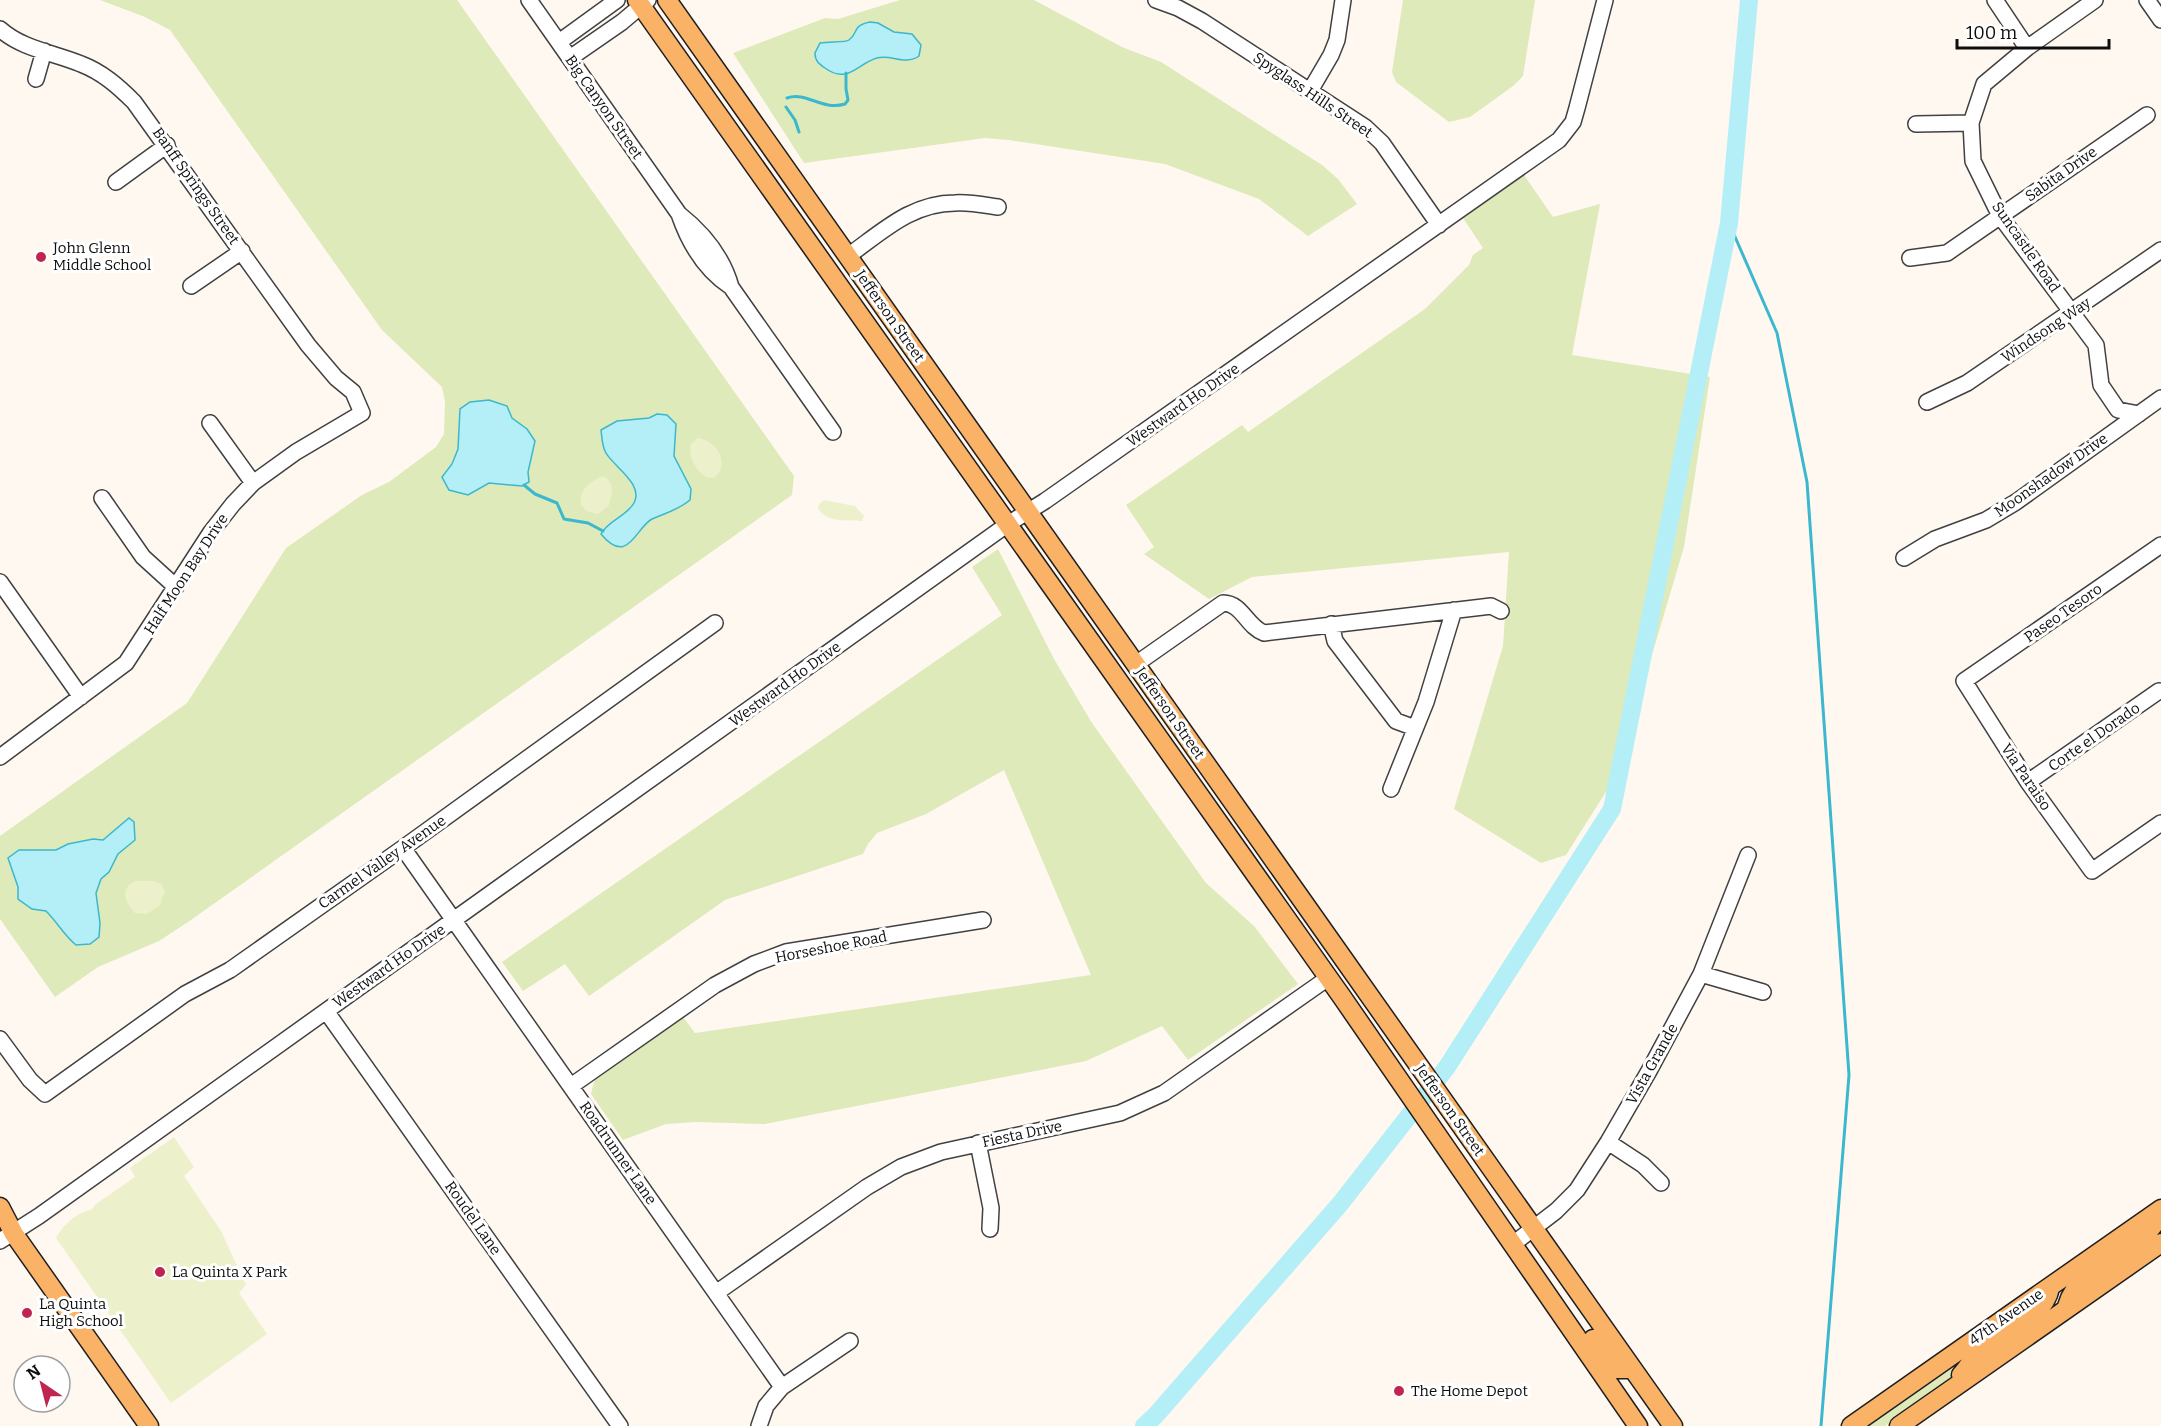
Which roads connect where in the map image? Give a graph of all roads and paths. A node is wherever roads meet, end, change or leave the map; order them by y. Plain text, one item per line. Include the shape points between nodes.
1 (529, 0) edge
2 (617, 0) edge
3 (667, 0) edge
4 (1156, 0) edge
5 (1342, 0) edge
6 (1605, 0) edge
7 (1995, 0) edge
8 (2095, 0) edge
9 (2147, 0) edge
10 (642, 2) edge
11 (2161, 20) edge
12 (0, 29) edge
13 (559, 42) junction
14 (2027, 48) junction
15 (44, 51) junction
16 (570, 58) junction
17 (36, 79) dead end
18 (1310, 91) junction
19 (2147, 115) dead end
20 (1971, 123) junction
21 (1916, 124) dead end
22 (167, 145) junction
23 (752, 163) junction
24 (116, 182) dead end
25 (998, 207) dead end
26 (2000, 216) junction
27 (1439, 225) junction
28 (242, 250) junction
29 (2161, 250) edge
30 (848, 256) junction
31 (1910, 258) dead end
32 (191, 286) dead end
33 (2073, 312) junction
34 (353, 392) joint
35 (2161, 398) edge
36 (1927, 402) dead end
37 (2139, 414) junction
38 (210, 423) dead end
39 (833, 432) dead end
40 (253, 483) junction
41 (102, 498) dead end
42 (1029, 512) junction
43 (1008, 524) junction
44 (2161, 545) edge
45 (1904, 558) dead end
46 (0, 582) edge
47 (176, 587) junction
48 (1055, 591) junction
49 (1454, 610) junction
50 (1500, 611) dead end
51 (715, 623) dead end
52 (1331, 624) junction
53 (1136, 664) junction
54 (1964, 681) joint
55 (2159, 691) dead end
56 (81, 697) junction
57 (1415, 728) junction
58 (0, 757) edge
59 (2028, 782) junction
60 (1391, 789) dead end
61 (2161, 823) edge
62 (403, 848) junction
63 (1748, 855) dead end
64 (454, 920) junction
65 (983, 920) dead end
66 (1701, 974) junction
67 (1328, 978) junction
68 (1762, 992) dead end
69 (327, 1011) junction
70 (0, 1039) edge
71 (571, 1086) junction
72 (1608, 1142) junction
73 (978, 1143) junction
74 (1661, 1183) dead end
75 (0, 1207) edge
76 (2161, 1209) edge
77 (2161, 1216) edge
78 (1533, 1228) junction
79 (990, 1229) dead end
80 (7, 1237) edge
81 (1514, 1244) junction
82 (2161, 1244) edge
83 (2051, 1286) junction
84 (716, 1293) junction
85 (1553, 1301) junction
86 (2065, 1310) junction
87 (850, 1341) dead end
88 (1632, 1369) junction
89 (782, 1387) junction
90 (1945, 1394) junction
91 (149, 1426) edge
92 (620, 1426) edge
93 (759, 1426) edge
94 (1638, 1426) edge
95 (1673, 1426) edge
96 (1851, 1426) edge
97 (1899, 1426) edge

1 - 13 street, Big Canyon Street
2 - 13 street
3 - 30 main road, Jefferson Street
4 - 18 street, Spyglass Hills Street via 1202,21
5 - 18 street via 1334,47
6 - 27 street, Westward Ho Drive via 1573,122 1559,140
7 - 14 street
8 - 14 street, Suncastle Road
9 - 11 street
10 - 16 street via 622,22
10 - 23 main road, Jefferson Street
12 - 15 street, Banff Springs Street
13 - 16 street, Big Canyon Street
14 - 20 street, Suncastle Road via 1984,84
15 - 17 street
15 - 22 street, Banff Springs Street via 104,75 134,102
16 - 39 street, Big Canyon Street via 679,214 697,228 726,270 731,288
18 - 27 street, Spyglass Hills Street via 1365,127 1382,143
19 - 26 street, Sabita Drive
20 - 21 street
20 - 26 street, Suncastle Road via 1973,161
22 - 24 street
22 - 28 street, Banff Springs Street
23 - 30 main road via 800,210 835,259 841,261
23 - 43 main road, Jefferson Street
25 - 30 street via 956,203 915,210
26 - 31 street, Sabita Drive via 1947,253
26 - 33 street, Suncastle Road
27 - 42 street, Westward Ho Drive
28 - 32 street
28 - 34 street, Banff Springs Street via 308,345
29 - 33 street, Windsong Way
30 - 42 main road, Jefferson Street
33 - 36 street, Windsong Way via 1967,383
33 - 37 street, Suncastle Road via 2096,345 2101,385 2118,410
34 - 40 street, Half Moon Bay Drive via 362,413
35 - 37 street, Moonshadow Drive
37 - 45 street, Moonshadow Drive via 2016,502 1986,520 1935,539
38 - 40 street
40 - 47 street, Half Moon Bay Drive via 211,532
41 - 47 street via 143,557
42 - 43 street, Westward Ho Drive
42 - 53 main road, Jefferson Street
43 - 48 main road, Jefferson Street
43 - 64 street, Westward Ho Drive
44 - 54 street, Paseo Tesoro
46 - 56 street
47 - 56 street, Half Moon Bay Drive via 126,663
48 - 53 main road via 1090,622 1122,666
48 - 67 main road, Jefferson Street
49 - 50 street via 1491,606
49 - 52 street
49 - 57 street
51 - 62 street, Carmel Valley Avenue
52 - 53 street via 1264,633 1237,607 1223,603
52 - 57 street via 1335,641 1396,721
53 - 78 main road, Jefferson Street
54 - 59 street, Via Paraiso
55 - 59 street, Corte el Dorado
56 - 58 street, Half Moon Bay Drive
57 - 60 street
59 - 61 street, Via Paraiso via 2092,872
62 - 64 street, Roadrunner Lane
62 - 70 street, Carmel Valley Avenue via 230,970 185,994 45,1094
63 - 66 street, Vista Grande
64 - 69 street, Westward Ho Drive
64 - 71 street, Roadrunner Lane
65 - 71 street, Horseshoe Road via 786,952 754,964 715,985
66 - 68 street
66 - 72 street, Vista Grande
67 - 73 street, Fiesta Drive via 1164,1093 1119,1113
67 - 81 main road, Jefferson Street
69 - 80 street, Westward Ho Drive
69 - 92 street, Roudel Lane
71 - 84 street, Roadrunner Lane
72 - 74 street
72 - 78 street, Vista Grande via 1577,1190
73 - 79 street via 991,1208
73 - 84 street, Fiesta Drive via 901,1167
75 - 80 main road
76 - 83 main road, 47th Avenue
77 - 86 main road via 2138,1244 2078,1286
78 - 81 street, Vista Grande
78 - 88 main road, Jefferson Street
80 - 91 main road
81 - 85 main road, Jefferson Street
82 - 86 main road, 47th Avenue
83 - 90 main road via 2040,1309 1982,1349
83 - 96 main road, 47th Avenue
84 - 89 street, Roadrunner Lane
85 - 88 main road via 1586,1329 1615,1369
85 - 94 main road, Jefferson Street
86 - 90 main road, 47th Avenue
87 - 89 street
88 - 95 main road, Jefferson Street
89 - 93 street via 766,1406
90 - 97 main road, 47th Avenue

